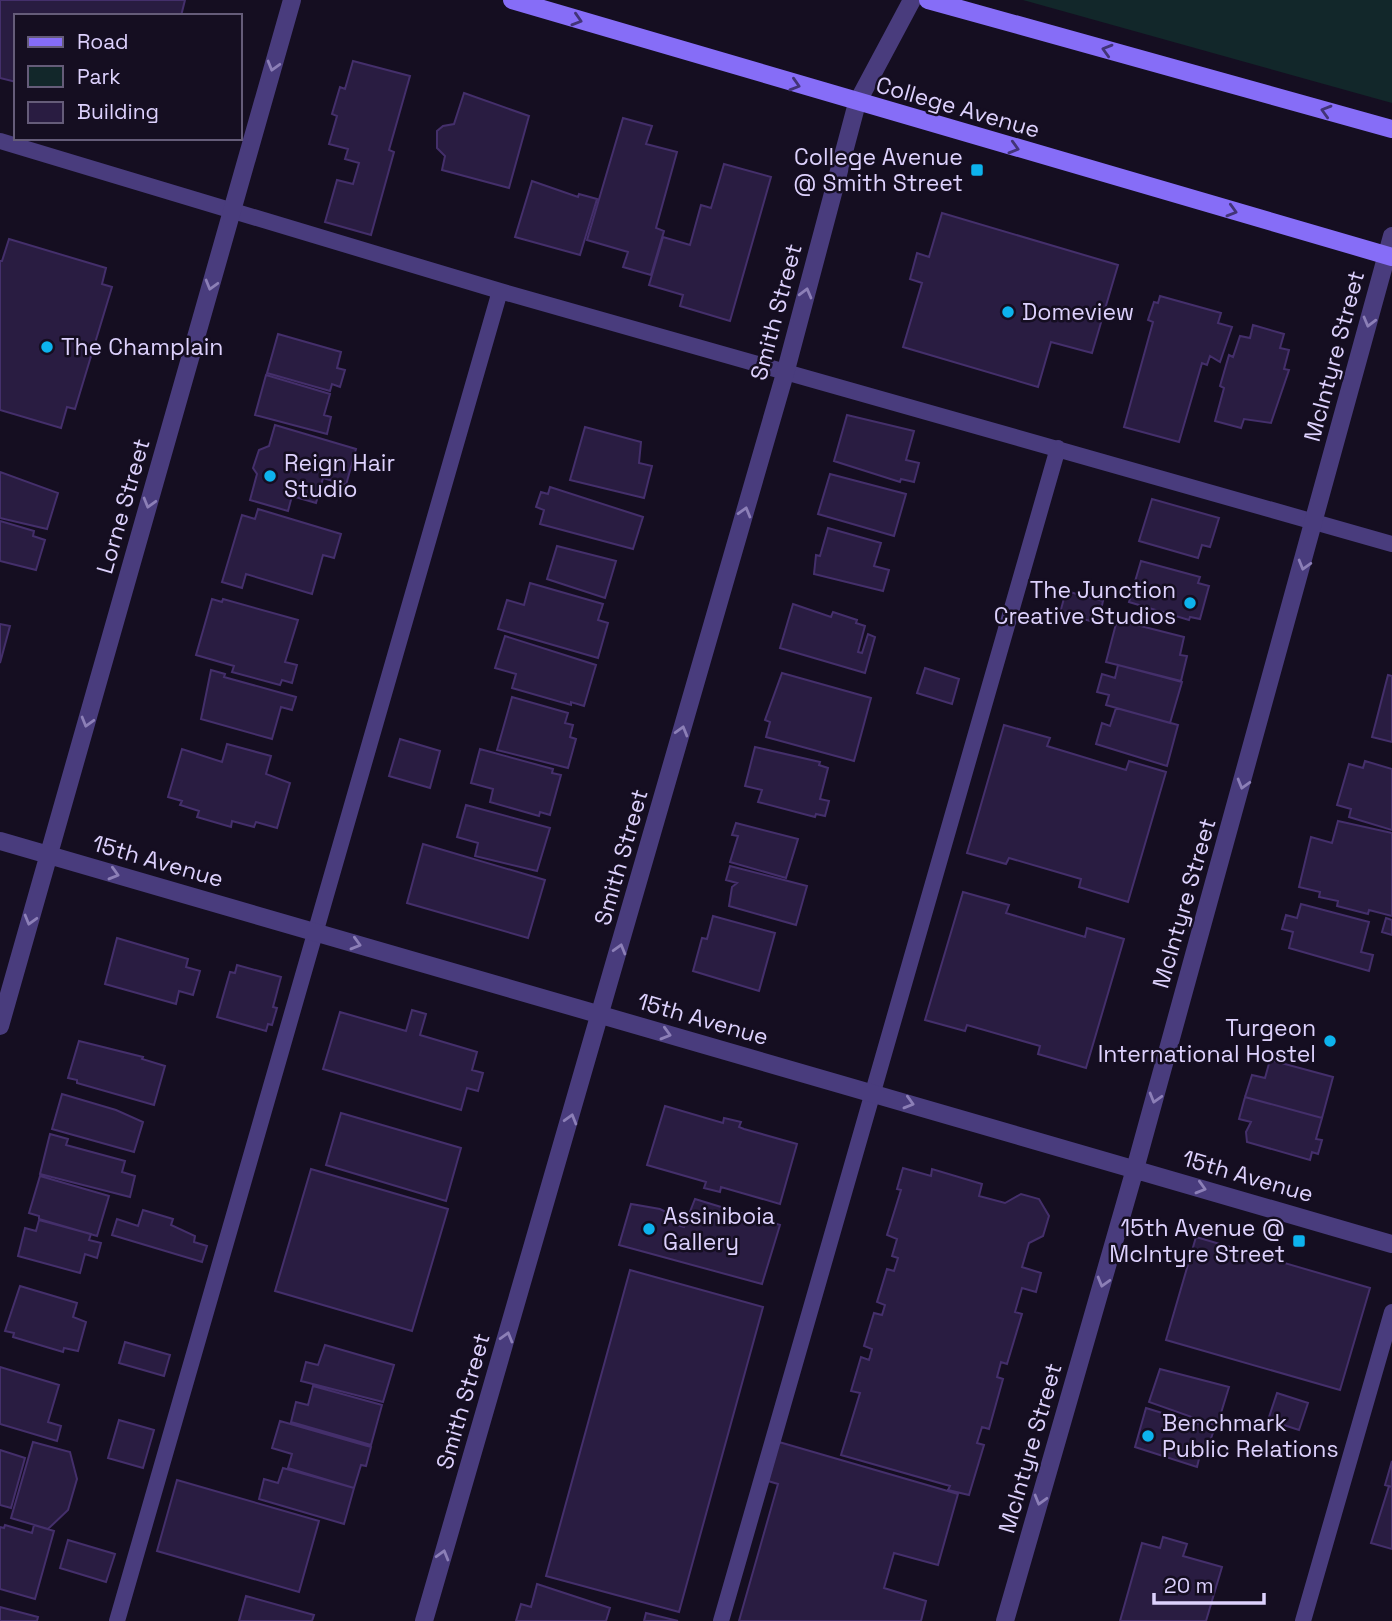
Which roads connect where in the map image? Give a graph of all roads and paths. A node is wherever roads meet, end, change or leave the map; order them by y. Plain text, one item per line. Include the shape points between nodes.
1 (292, 0) edge
2 (512, 0) edge
3 (912, 0) edge
4 (928, 0) edge
5 (856, 103) junction
6 (1392, 130) edge
7 (0, 141) edge
8 (232, 210) junction
9 (1392, 236) edge
10 (1389, 257) edge
11 (500, 291) junction
12 (786, 370) junction
13 (1058, 448) junction
14 (1315, 523) junction
15 (1392, 544) edge
16 (0, 841) edge
17 (49, 855) junction
18 (315, 932) junction
19 (601, 1015) junction
20 (0, 1026) edge
21 (873, 1093) junction
22 (1135, 1169) junction
23 (1392, 1244) edge
24 (1392, 1312) edge
25 (117, 1621) edge
26 (424, 1621) edge
27 (721, 1621) edge
28 (1005, 1621) edge
29 (1303, 1621) edge

1 -> 8 street, Lorne Street
2 -> 5 main road, College Avenue
3 - 5 street, Smith Street
6 -> 4 main road
5 -> 10 main road, College Avenue
12 -> 5 street, Smith Street
7 - 8 lane
8 - 11 lane
8 -> 17 street, Lorne Street
9 - 10 street, McIntyre Street
10 -> 14 street, McIntyre Street
11 - 12 lane
11 - 18 lane
12 - 13 lane
19 -> 12 street, Smith Street
13 - 14 lane
13 - 21 lane
14 - 15 lane
14 -> 22 street, McIntyre Street
16 - 17 street, 15th Avenue
17 -> 18 street, 15th Avenue
17 -> 20 street, Lorne Street
18 -> 19 street, 15th Avenue
18 - 25 lane
19 -> 21 street, 15th Avenue
26 -> 19 street, Smith Street
21 -> 22 street, 15th Avenue
21 - 27 lane
22 -> 23 street, 15th Avenue
22 -> 28 street, McIntyre Street
24 - 29 lane

